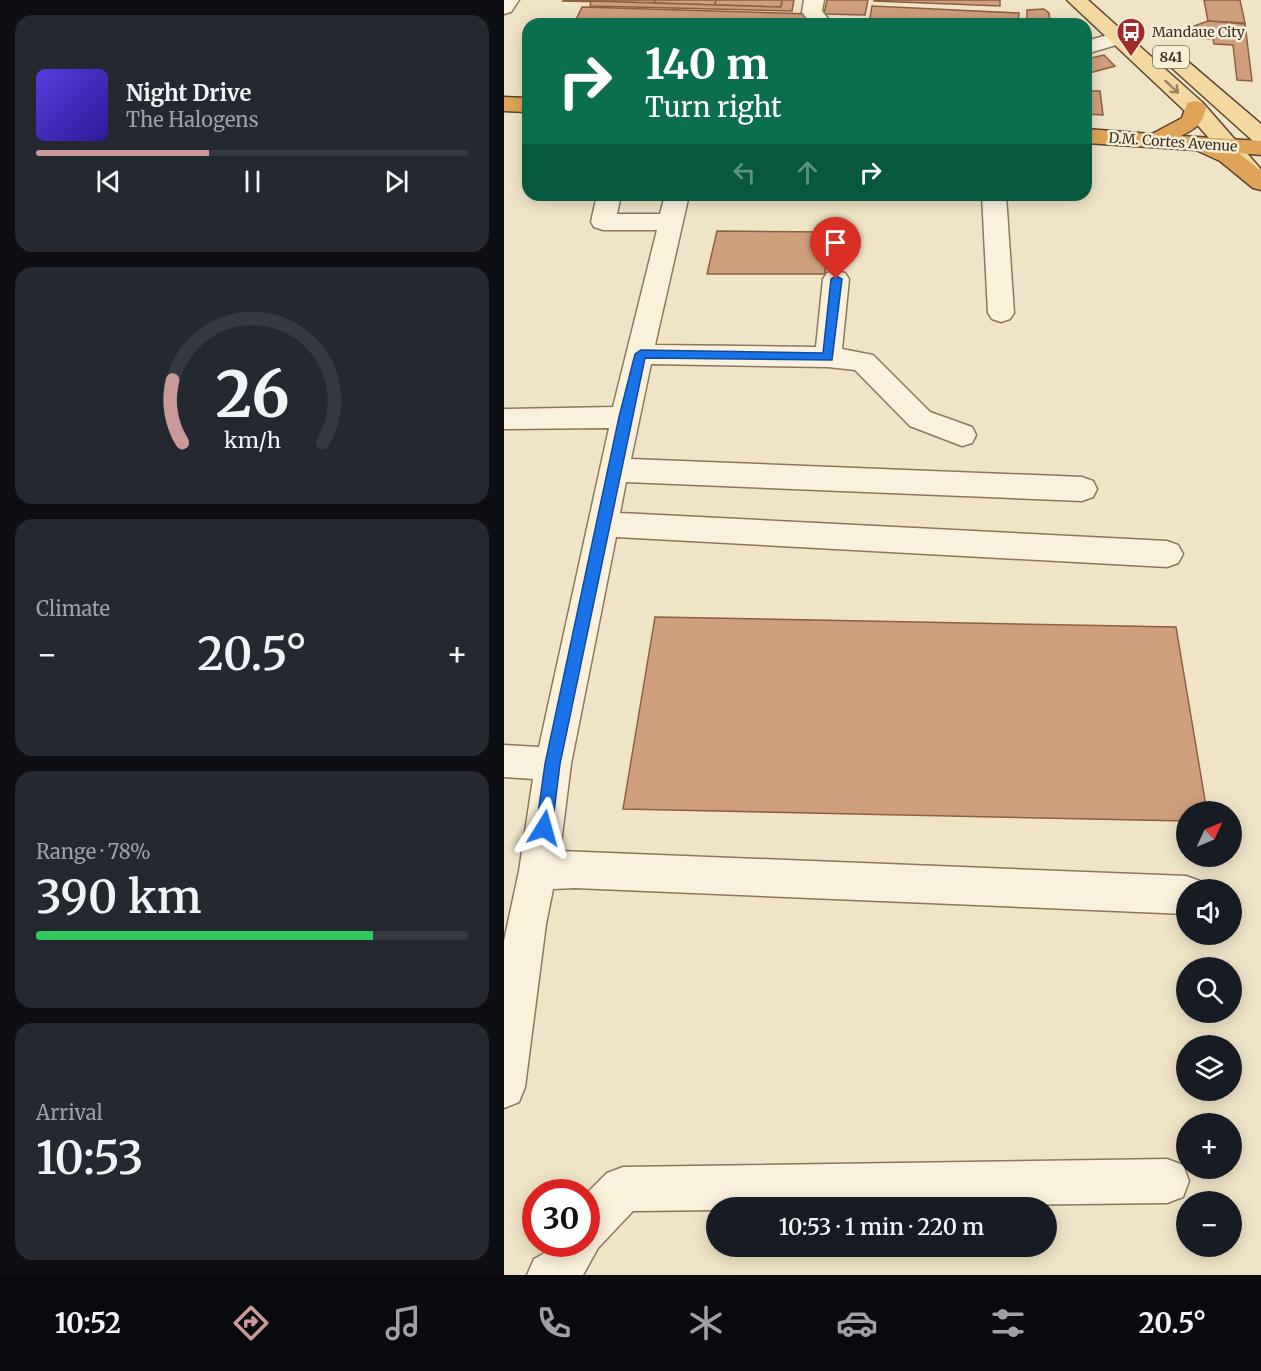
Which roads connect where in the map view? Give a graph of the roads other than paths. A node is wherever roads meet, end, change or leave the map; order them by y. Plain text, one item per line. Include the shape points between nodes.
1 (508, 0) edge
2 (814, 0) edge
3 (1077, 0) edge
4 (504, 8) edge
5 (817, 18) edge
6 (1119, 38) junction
7 (1092, 46) edge
8 (1167, 53) dead end
9 (504, 104) edge
10 (522, 104) edge
11 (1195, 108) junction
12 (1092, 136) edge
13 (1261, 136) edge
14 (1157, 140) junction
15 (1228, 146) junction
16 (1261, 148) edge
17 (1261, 183) edge
18 (608, 201) edge
19 (994, 201) edge
20 (674, 209) edge
21 (836, 279) dead end
22 (1001, 313) dead end
23 (641, 354) junction
24 (828, 357) junction
25 (625, 417) junction
26 (504, 419) edge
27 (962, 435) dead end
28 (614, 470) junction
29 (1082, 489) dead end
30 (602, 524) junction
31 (1167, 554) dead end
32 (504, 761) edge
33 (553, 764) junction
34 (538, 871) junction
35 (1176, 895) edge
36 (515, 921) edge
37 (504, 1087) edge
38 (1167, 1181) dead end
39 (600, 1213) edge
40 (568, 1257) edge
41 (550, 1275) edge

1 - 4 street
2 - 5 street via 812,12
3 - 6 main road, 841
6 - 7 street
6 -> 11 main road, 841
8 - 13 main road, 841
9 - 10 highway
11 - 14 highway via 1192,121
11 - 15 main road, 841
12 - 14 highway, D.M. Cortes Avenue
14 - 15 highway, D.M. Cortes Avenue
14 - 17 highway via 1219,151
15 - 16 highway, D.M. Cortes Avenue
15 - 17 main road, 841
18 - 20 street via 603,222
19 - 22 street
20 - 23 street
21 - 24 street
23 - 24 street
23 - 25 street
24 - 27 street via 863,362 920,419
25 - 26 street
25 - 28 street
28 - 29 street
28 - 30 street
30 - 31 street
30 - 33 street
32 - 33 street
33 - 34 street
34 - 35 street via 575,869
34 - 36 street
36 - 37 street
38 - 39 street via 623,1189
40 - 41 street

